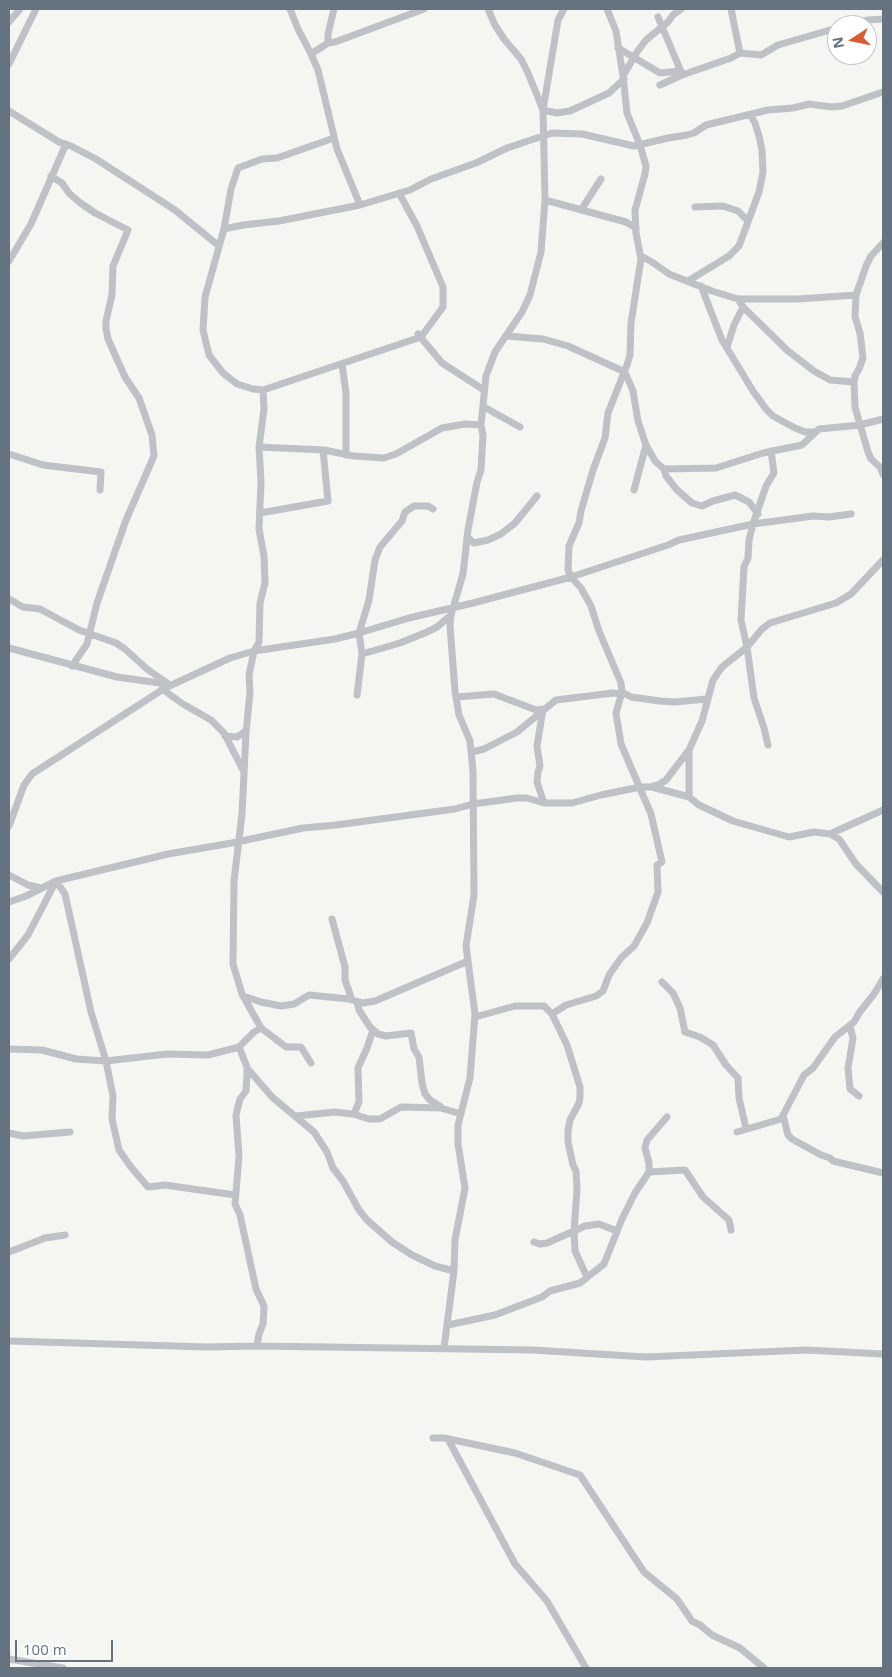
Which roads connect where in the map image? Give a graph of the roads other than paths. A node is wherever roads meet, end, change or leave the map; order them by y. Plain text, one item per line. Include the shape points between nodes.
1 (20, 9) edge
2 (36, 9) edge
3 (290, 9) edge
4 (334, 9) edge
5 (424, 9) edge
6 (488, 9) edge
7 (564, 9) edge
8 (607, 9) edge
9 (681, 9) edge
10 (731, 9) edge
11 (658, 17) dead end
12 (9, 22) edge
13 (662, 27) junction
14 (827, 31) edge
15 (328, 43) junction
16 (618, 48) junction
17 (740, 53) junction
18 (311, 54) junction
19 (634, 58) junction
20 (9, 64) edge
21 (681, 73) junction
22 (623, 77) junction
23 (660, 85) dead end
24 (883, 92) edge
25 (543, 110) junction
26 (9, 111) edge
27 (750, 115) junction
28 (544, 135) junction
29 (334, 138) junction
30 (66, 144) junction
31 (640, 145) junction
32 (51, 176) junction
33 (601, 179) dead end
34 (399, 193) junction
35 (545, 200) junction
36 (360, 205) junction
37 (695, 207) dead end
38 (581, 210) junction
39 (748, 221) junction
40 (636, 228) junction
41 (224, 229) junction
42 (883, 243) edge
43 (219, 246) junction
44 (640, 256) junction
45 (9, 261) edge
46 (688, 281) junction
47 (701, 286) junction
48 (856, 295) junction
49 (738, 299) junction
50 (743, 307) junction
51 (420, 335) junction
52 (507, 336) junction
53 (727, 347) junction
54 (342, 364) junction
55 (625, 372) junction
56 (854, 382) junction
57 (263, 390) junction
58 (484, 390) junction
59 (484, 407) junction
60 (883, 419) edge
61 (481, 425) junction
62 (860, 425) junction
63 (520, 427) dead end
64 (815, 432) junction
65 (646, 445) junction
66 (260, 447) junction
67 (322, 450) junction
68 (771, 451) junction
69 (9, 454) edge
70 (346, 455) junction
71 (664, 470) junction
72 (883, 474) edge
73 (100, 490) dead end
74 (634, 490) dead end
75 (537, 496) dead end
76 (433, 509) dead end
77 (260, 513) junction
78 (758, 514) junction
79 (851, 514) dead end
80 (753, 524) junction
81 (467, 537) junction
82 (883, 560) edge
83 (571, 577) junction
84 (9, 599) edge
85 (452, 611) junction
86 (359, 634) junction
87 (90, 635) junction
88 (747, 647) junction
89 (9, 648) edge
90 (254, 651) junction
91 (362, 654) junction
92 (72, 666) junction
93 (170, 685) junction
94 (162, 690) junction
95 (621, 693) junction
96 (357, 694) dead end
97 (456, 697) junction
98 (707, 699) junction
99 (543, 709) junction
100 (246, 731) junction
101 (225, 736) junction
102 (768, 746) dead end
103 (689, 750) junction
104 (472, 752) junction
105 (244, 772) junction
106 (652, 786) junction
107 (640, 787) junction
108 (689, 797) junction
109 (544, 803) junction
110 (473, 804) junction
111 (883, 810) edge
112 (9, 826) edge
113 (830, 834) junction
114 (239, 842) junction
115 (9, 875) edge
116 (56, 881) junction
117 (41, 888) junction
118 (883, 892) edge
119 (9, 902) edge
120 (332, 919) dead end
121 (9, 959) edge
122 (468, 962) junction
123 (883, 979) edge
124 (662, 982) dead end
125 (881, 991) edge
126 (243, 996) junction
127 (355, 1001) junction
128 (552, 1014) junction
129 (475, 1017) junction
130 (850, 1027) junction
131 (261, 1028) junction
132 (373, 1030) junction
133 (239, 1048) junction
134 (9, 1050) edge
135 (106, 1061) junction
136 (312, 1063) dead end
137 (247, 1067) junction
138 (859, 1096) dead end
139 (441, 1108) junction
140 (354, 1114) junction
141 (460, 1114) junction
142 (783, 1115) junction
143 (296, 1116) junction
144 (667, 1117) dead end
145 (746, 1128) junction
146 (70, 1132) dead end
147 (737, 1132) dead end
148 (9, 1133) edge
149 (649, 1172) junction
150 (883, 1174) edge
151 (235, 1195) junction
152 (574, 1230) junction
153 (732, 1230) dead end
154 (617, 1231) junction
155 (65, 1235) dead end
156 (534, 1242) dead end
157 (9, 1252) edge
158 (454, 1271) junction
159 (587, 1277) junction
160 (448, 1326) junction
161 (9, 1341) edge
162 (257, 1346) junction
163 (444, 1348) junction
164 (883, 1354) edge
165 (433, 1438) dead end
166 (448, 1440) junction
167 (9, 1659) edge
168 (63, 1668) edge
169 (586, 1668) edge
170 (764, 1668) edge

1 - 12 street
2 - 20 street
3 - 18 street
4 - 15 street
5 - 15 street
6 - 25 street via 499,32 521,59
7 - 25 street via 558,20
8 - 16 street via 616,31
9 - 13 street
10 - 17 street
11 - 13 street
13 - 19 street via 646,40
13 - 21 street
14 - 17 street via 778,45 761,55
15 - 18 street
16 - 19 street
16 - 22 street
17 - 21 street via 704,68
18 - 29 street via 318,70
19 - 21 street via 660,72
19 - 22 street
21 - 23 street
22 - 25 street via 604,96 570,111
22 - 31 street via 627,113
24 - 27 street via 842,106 809,104
25 - 28 street
26 - 30 street
27 - 31 street via 706,125 687,135
27 - 39 street via 759,136 763,166 759,192
28 - 31 street via 568,132
28 - 34 street
28 - 35 street
29 - 36 street
29 - 41 street via 238,168
30 - 32 street
30 - 43 street via 96,159 175,210
31 - 40 street via 646,166 635,210
32 - 45 street via 31,224
32 - 87 street via 79,202 128,230 113,266 106,329 125,377 139,398 152,435 154,456 124,527 97,603
33 - 38 street
34 - 36 street
34 - 51 street via 443,287 443,307
35 - 38 street
35 - 52 street via 535,281 527,303
36 - 41 street via 279,222
37 - 39 street via 722,206 738,212
38 - 40 street via 626,222
39 - 46 street via 739,246 729,256
40 - 44 street
41 - 43 street
42 - 48 street via 871,256
43 - 57 street via 205,297 202,330 209,354 223,373 237,384
44 - 46 street via 669,274
44 - 55 street via 630,355
46 - 47 street
47 - 49 street
47 - 53 street
48 - 49 street
48 - 56 street via 855,317 863,358
49 - 50 street
50 - 53 street
50 - 56 street via 788,351 823,377
51 - 54 street
51 - 58 street via 442,363
52 - 55 street via 543,339 568,346
52 - 58 street via 490,363
53 - 64 street via 753,391 773,416 805,432
54 - 57 street
54 - 70 street via 346,393
55 - 65 street
55 - 83 street via 608,413 605,438 569,546 568,570
56 - 62 street
57 - 66 street
58 - 59 street
59 - 61 street
59 - 63 street
60 - 62 street
61 - 70 street via 442,428 384,458
61 - 81 street via 481,470
62 - 64 street
62 - 72 street via 871,459
64 - 68 street via 802,445
65 - 71 street
65 - 74 street
66 - 67 street
66 - 77 street
67 - 70 street
67 - 77 street via 328,501
68 - 71 street via 712,469
68 - 78 street via 774,473 766,486
69 - 73 street via 43,465 101,472
71 - 78 street via 670,482 692,503 702,506 735,495 749,502
75 - 81 street via 515,523 501,534 474,543
76 - 86 street via 414,506 405,512 402,521 380,547
77 - 90 street via 265,583 260,603 259,642
78 - 80 street
79 - 80 street
80 - 83 street via 679,540
80 - 88 street via 744,567 741,620
81 - 85 street
82 - 88 street via 851,594 836,603 770,623
83 - 85 street
83 - 95 street via 591,606 621,683
84 - 87 street via 22,608 40,609
85 - 86 street
85 - 91 street via 437,627 427,632
85 - 97 street
86 - 90 street
86 - 91 street
87 - 92 street
87 - 93 street via 125,649
88 - 98 street via 722,667 713,680
88 - 102 street via 754,698
89 - 92 street
90 - 93 street via 230,658
90 - 100 street via 249,675
91 - 96 street
92 - 93 street via 117,678
93 - 94 street
94 - 101 street via 211,720
94 - 112 street via 32,774 24,785
95 - 98 street via 660,701
95 - 99 street via 556,700
95 - 107 street via 616,714 622,744
97 - 99 street via 494,694 536,710
97 - 104 street
98 - 103 street via 702,721
99 - 104 street via 517,732
99 - 109 street via 536,746 540,766 537,782
100 - 101 street via 237,737
100 - 105 street
101 - 105 street
103 - 106 street via 666,780
103 - 108 street
104 - 110 street
105 - 114 street
106 - 107 street
106 - 108 street
107 - 109 street via 572,803
107 - 128 street via 651,814 662,862 657,865 658,892 651,913 634,946 621,958 600,994 566,1005
108 - 113 street via 733,821 785,836 814,832
109 - 110 street via 517,798
110 - 114 street via 303,828
110 - 122 street via 474,895 466,934
111 - 113 street
113 - 118 street via 839,839 856,864
114 - 116 street via 168,854
114 - 126 street via 234,881 233,964
115 - 117 street
116 - 117 street
116 - 121 street via 30,933
116 - 135 street via 65,894 90,1012
117 - 119 street
120 - 127 street via 345,967 345,980
122 - 127 street via 374,1001
122 - 129 street
123 - 125 street
124 - 145 street via 673,993 680,1008 685,1032 713,1045 738,1078
125 - 130 street via 864,1005
126 - 127 street via 281,1006 294,1004 309,995
126 - 131 street
127 - 132 street
128 - 129 street via 544,1006 515,1006
128 - 152 street via 567,1044 580,1087 579,1103 568,1131 576,1171
129 - 141 street via 470,1078
130 - 138 street via 853,1038 848,1068 850,1089
130 - 142 street via 836,1037 804,1075
131 - 133 street
131 - 136 street via 286,1047 301,1048
132 - 139 street via 386,1036 411,1033 414,1049 420,1057 425,1094
132 - 140 street via 358,1068 359,1102
133 - 135 street via 208,1055 167,1054
133 - 137 street
134 - 135 street via 42,1050 76,1059
135 - 151 street via 119,1150 148,1187 165,1185
137 - 143 street via 272,1097
137 - 151 street via 246,1089 236,1116 240,1156
139 - 140 street via 401,1107 380,1119
139 - 141 street
140 - 143 street via 335,1112
141 - 158 street via 458,1144 465,1188 455,1240
142 - 145 street via 777,1121
142 - 150 street via 792,1139 833,1161
143 - 158 street via 314,1132 367,1220 412,1255
144 - 149 street via 647,1140
145 - 147 street
146 - 148 street via 23,1136
149 - 153 street via 685,1170 703,1197 729,1220
149 - 154 street
151 - 162 street via 256,1289 264,1306
152 - 154 street via 599,1224
152 - 156 street via 547,1243
152 - 159 street via 575,1251
154 - 159 street via 604,1264
155 - 157 street via 45,1238
158 - 160 street
159 - 160 street via 580,1283 550,1291 495,1316
160 - 163 street
161 - 162 street
162 - 163 street
163 - 164 street via 646,1357 806,1350
165 - 166 street
166 - 169 street via 515,1564 547,1601
166 - 170 street via 515,1453 580,1475 644,1572 677,1599 692,1621 740,1648
167 - 168 street

